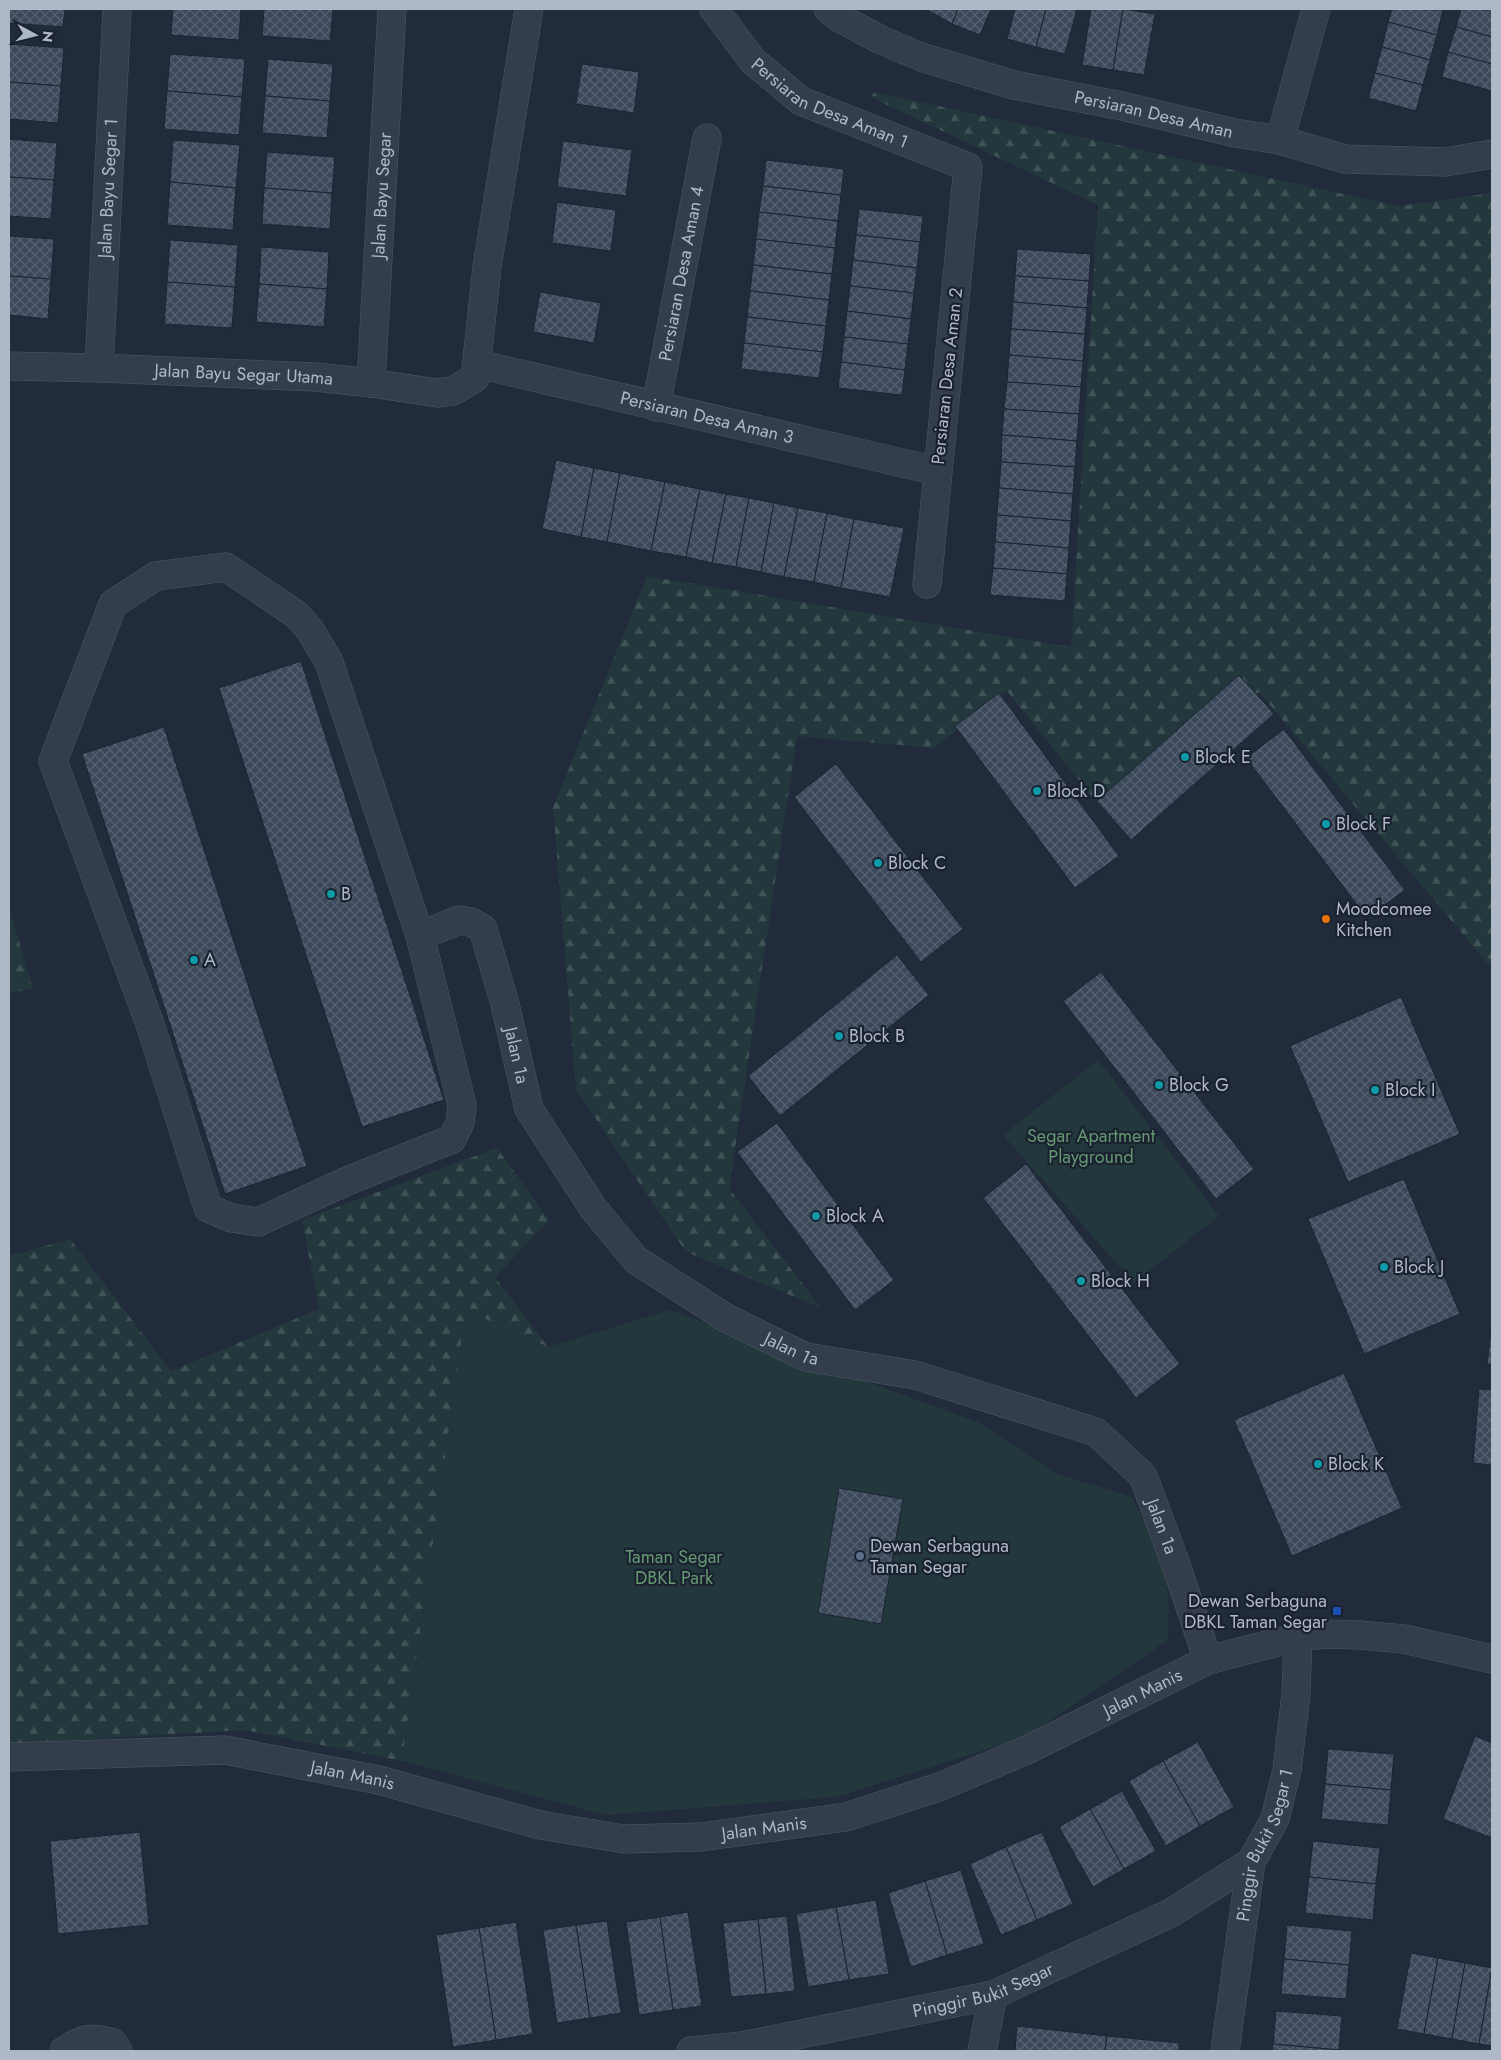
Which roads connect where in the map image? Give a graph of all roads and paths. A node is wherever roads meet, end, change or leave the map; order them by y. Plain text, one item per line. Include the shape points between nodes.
1 (117, 9) edge
2 (392, 9) edge
3 (529, 9) edge
4 (714, 9) edge
5 (828, 9) edge
6 (1316, 9) edge
7 (707, 138) dead end
8 (1280, 140) junction
9 (1492, 154) edge
10 (968, 167) joint
11 (9, 366) edge
12 (99, 368) junction
13 (476, 371) junction
14 (371, 383) junction
15 (656, 407) junction
16 (937, 471) junction
17 (926, 584) dead end
18 (420, 936) junction
19 (1298, 1637) junction
20 (1492, 1659) edge
21 (1208, 1660) junction
22 (9, 1757) edge
23 (1251, 1862) junction
24 (993, 1995) junction
25 (742, 2049) edge
26 (64, 2051) edge
27 (118, 2051) edge
28 (691, 2051) edge
29 (982, 2051) edge
30 (1225, 2051) edge

1 - 12 street, Jalan Bayu Segar 1
2 - 14 street, Jalan Bayu Segar
3 - 13 street via 487,267
4 - 10 street, Persiaran Desa Aman 1 via 753,61 801,101
5 - 8 street, Persiaran Desa Aman via 881,40 921,57 1014,85
6 - 8 street
7 - 15 street, Persiaran Desa Aman 4
8 - 9 street, Persiaran Desa Aman via 1345,159 1444,162
10 - 16 street, Persiaran Desa Aman 2
11 - 12 street, Jalan Bayu Segar Utama
12 - 14 street, Jalan Bayu Segar Utama via 315,377
13 - 14 street, Jalan Bayu Segar Utama via 453,391 437,394
13 - 15 street, Persiaran Desa Aman 3
15 - 16 street, Persiaran Desa Aman 3
16 - 17 street, Persiaran Desa Aman 2
18 - 18 street via 462,1105 460,1123 452,1139 347,1181 258,1222 231,1218 208,1208 151,1027 53,761 113,604 156,576 226,568 297,615 329,662
18 - 21 street, Jalan 1a via 459,920 483,929 529,1109 594,1208 636,1260 726,1318 806,1357 915,1375 1096,1432 1142,1476
19 - 20 street, Jalan Manis via 1325,1634 1404,1639
19 - 21 street, Jalan Manis
19 - 23 street, Pinggir Bukit Segar 1 via 1296,1694 1287,1770 1275,1818
21 - 22 street, Jalan Manis via 1027,1750 939,1787 846,1817 701,1837 624,1839 540,1825 379,1780 225,1750
23 - 24 street, Pinggir Bukit Segar via 1171,1913
23 - 30 street, Pinggir Bukit Segar 1
24 - 25 street, Pinggir Bukit Segar
24 - 29 street
25 - 28 street, Pinggir Bukit Segar
26 - 27 street via 83,2039 113,2043

